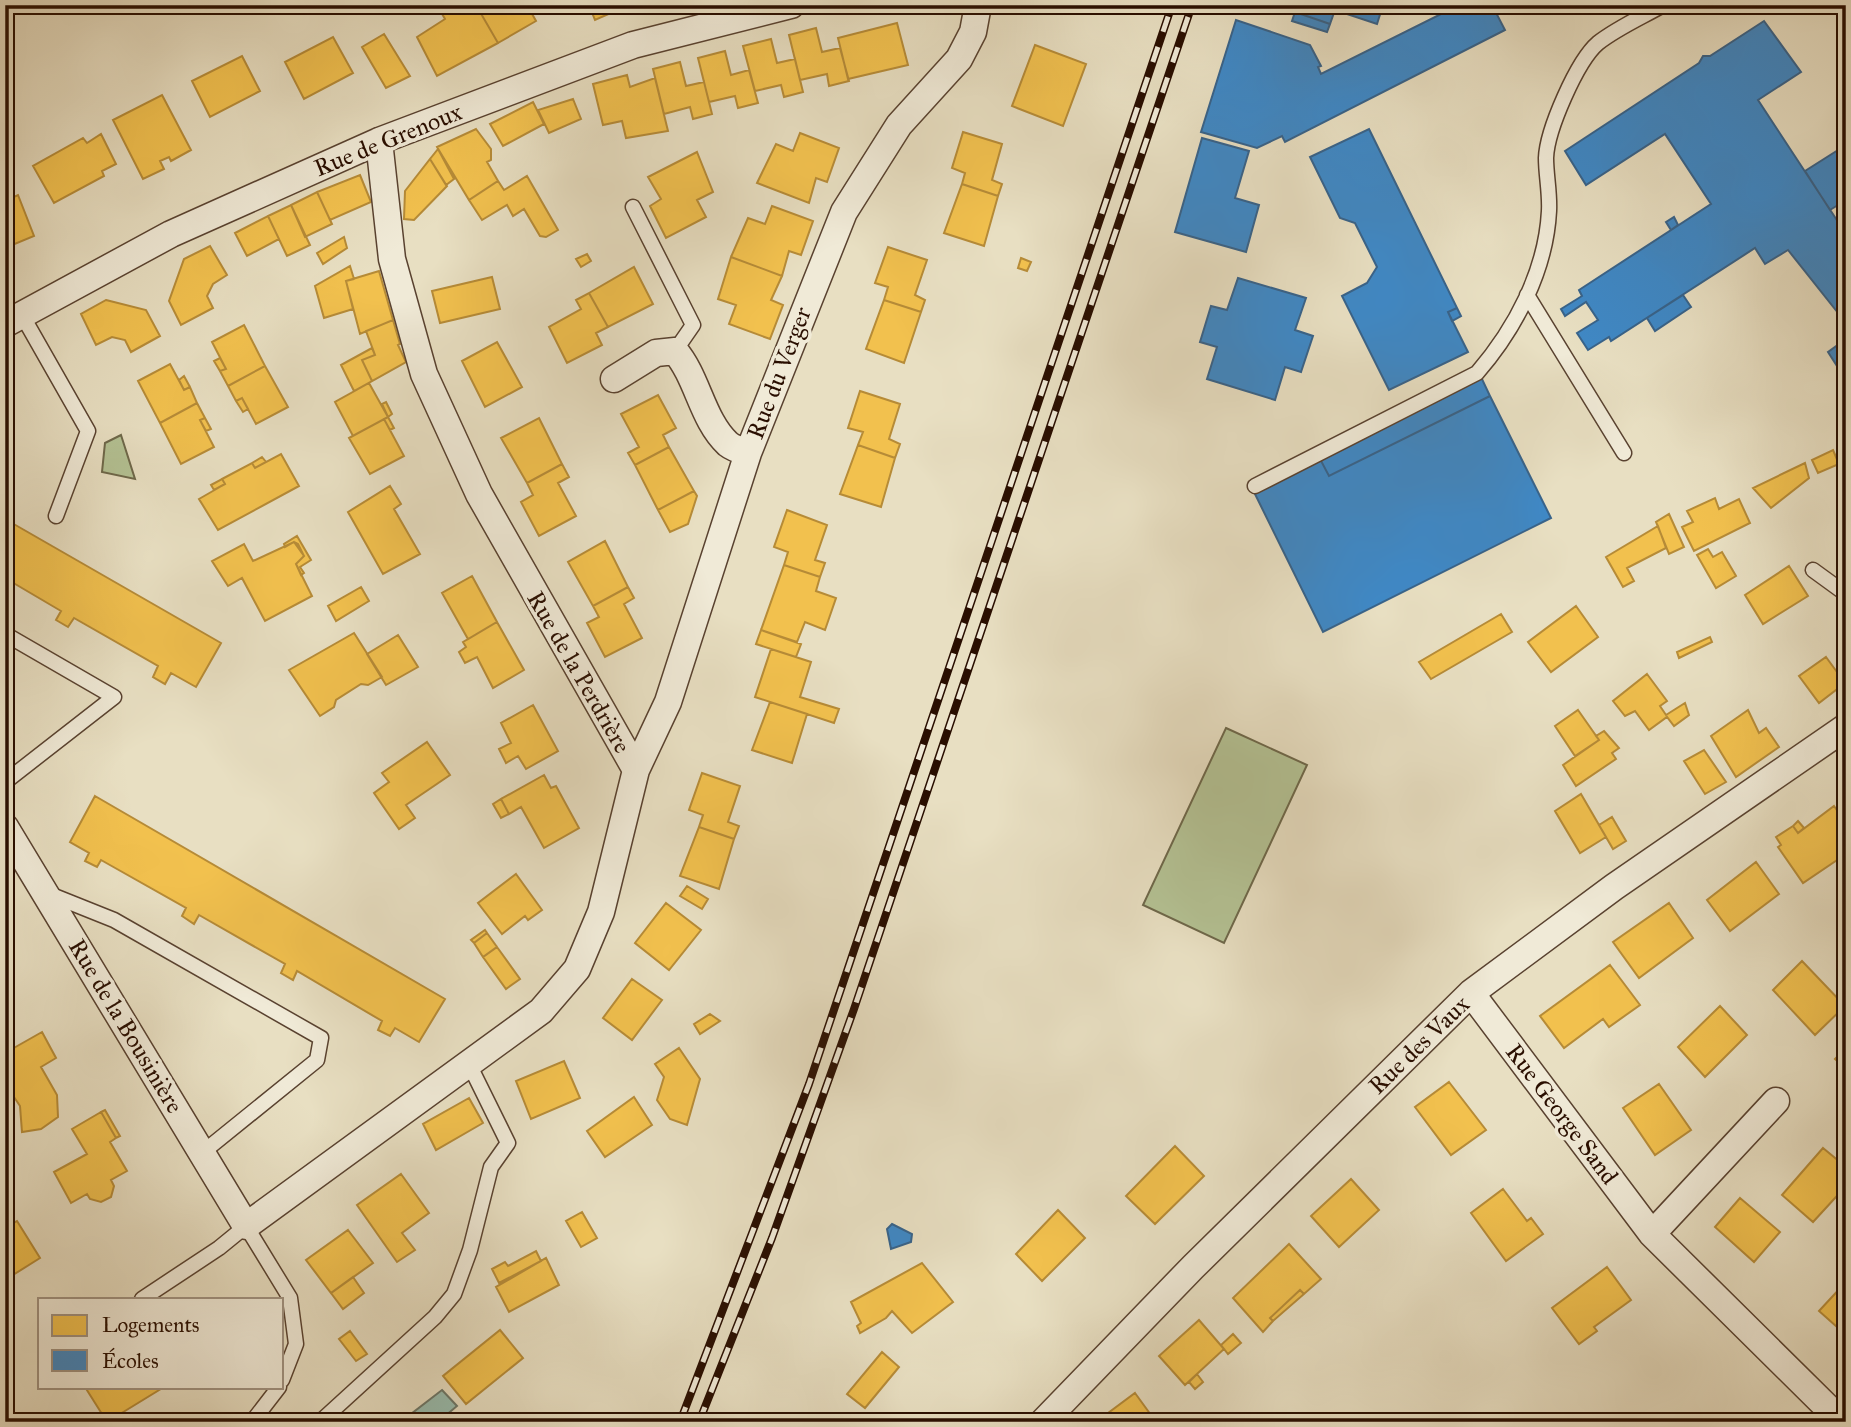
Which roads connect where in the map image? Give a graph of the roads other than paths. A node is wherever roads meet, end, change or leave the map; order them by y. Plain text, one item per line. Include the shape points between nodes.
1 (791, 5) edge
2 (978, 5) edge
3 (1662, 5) edge
4 (379, 141) junction
5 (633, 207) dead end
6 (1527, 295) junction
7 (14, 320) edge
8 (675, 351) junction
9 (614, 379) dead end
10 (748, 453) junction
11 (1624, 453) dead end
12 (1255, 485) dead end
13 (56, 516) dead end
14 (1813, 570) dead end
15 (1846, 594) edge
16 (5, 634) edge
17 (1846, 727) edge
18 (636, 770) junction
19 (5, 782) edge
20 (5, 827) edge
21 (45, 892) junction
22 (1471, 993) junction
23 (469, 1064) junction
24 (1776, 1101) dead end
25 (202, 1153) junction
26 (246, 1226) junction
27 (1652, 1234) junction
28 (144, 1298) edge
29 (284, 1375) edge
30 (278, 1388) edge
31 (1842, 1417) edge
32 (252, 1422) edge
33 (320, 1422) edge
34 (1043, 1422) edge

1 - 4 street, Rue de Grenoux via 633,45
2 - 10 street, Rue du Verger via 973,32 959,59 899,125 844,212
3 - 6 lane via 1598,44 1575,71 1546,155 1549,211
4 - 7 street, Rue de Grenoux via 171,234
4 - 18 street, Rue de la Perdrière via 391,259 424,374 479,494
5 - 8 lane via 693,325
6 - 11 lane
6 - 12 lane via 1499,349 1477,373
7 - 13 lane via 88,431
8 - 9 street via 656,353
8 - 10 street via 729,445
10 - 18 street, Rue du Verger via 667,702
14 - 15 lane
16 - 19 lane via 114,697
17 - 22 street, Rue des Vaux via 1614,887
18 - 23 street, Rue de la Perdrière via 601,912 577,969 541,1011
20 - 21 street, Rue de la Bousinière
21 - 25 street, Rue de la Bousinière
21 - 25 lane via 114,920 321,1038 317,1060
22 - 27 street, Rue George Sand
22 - 34 street, Rue des Vaux
23 - 26 street, Rue de la Perdrière
23 - 33 lane via 508,1143 491,1167 454,1294 435,1317
24 - 27 street
25 - 26 street, Rue de la Bousinière
26 - 28 lane
26 - 29 lane via 290,1298 296,1344
27 - 31 street, Rue George Sand
30 - 32 lane

